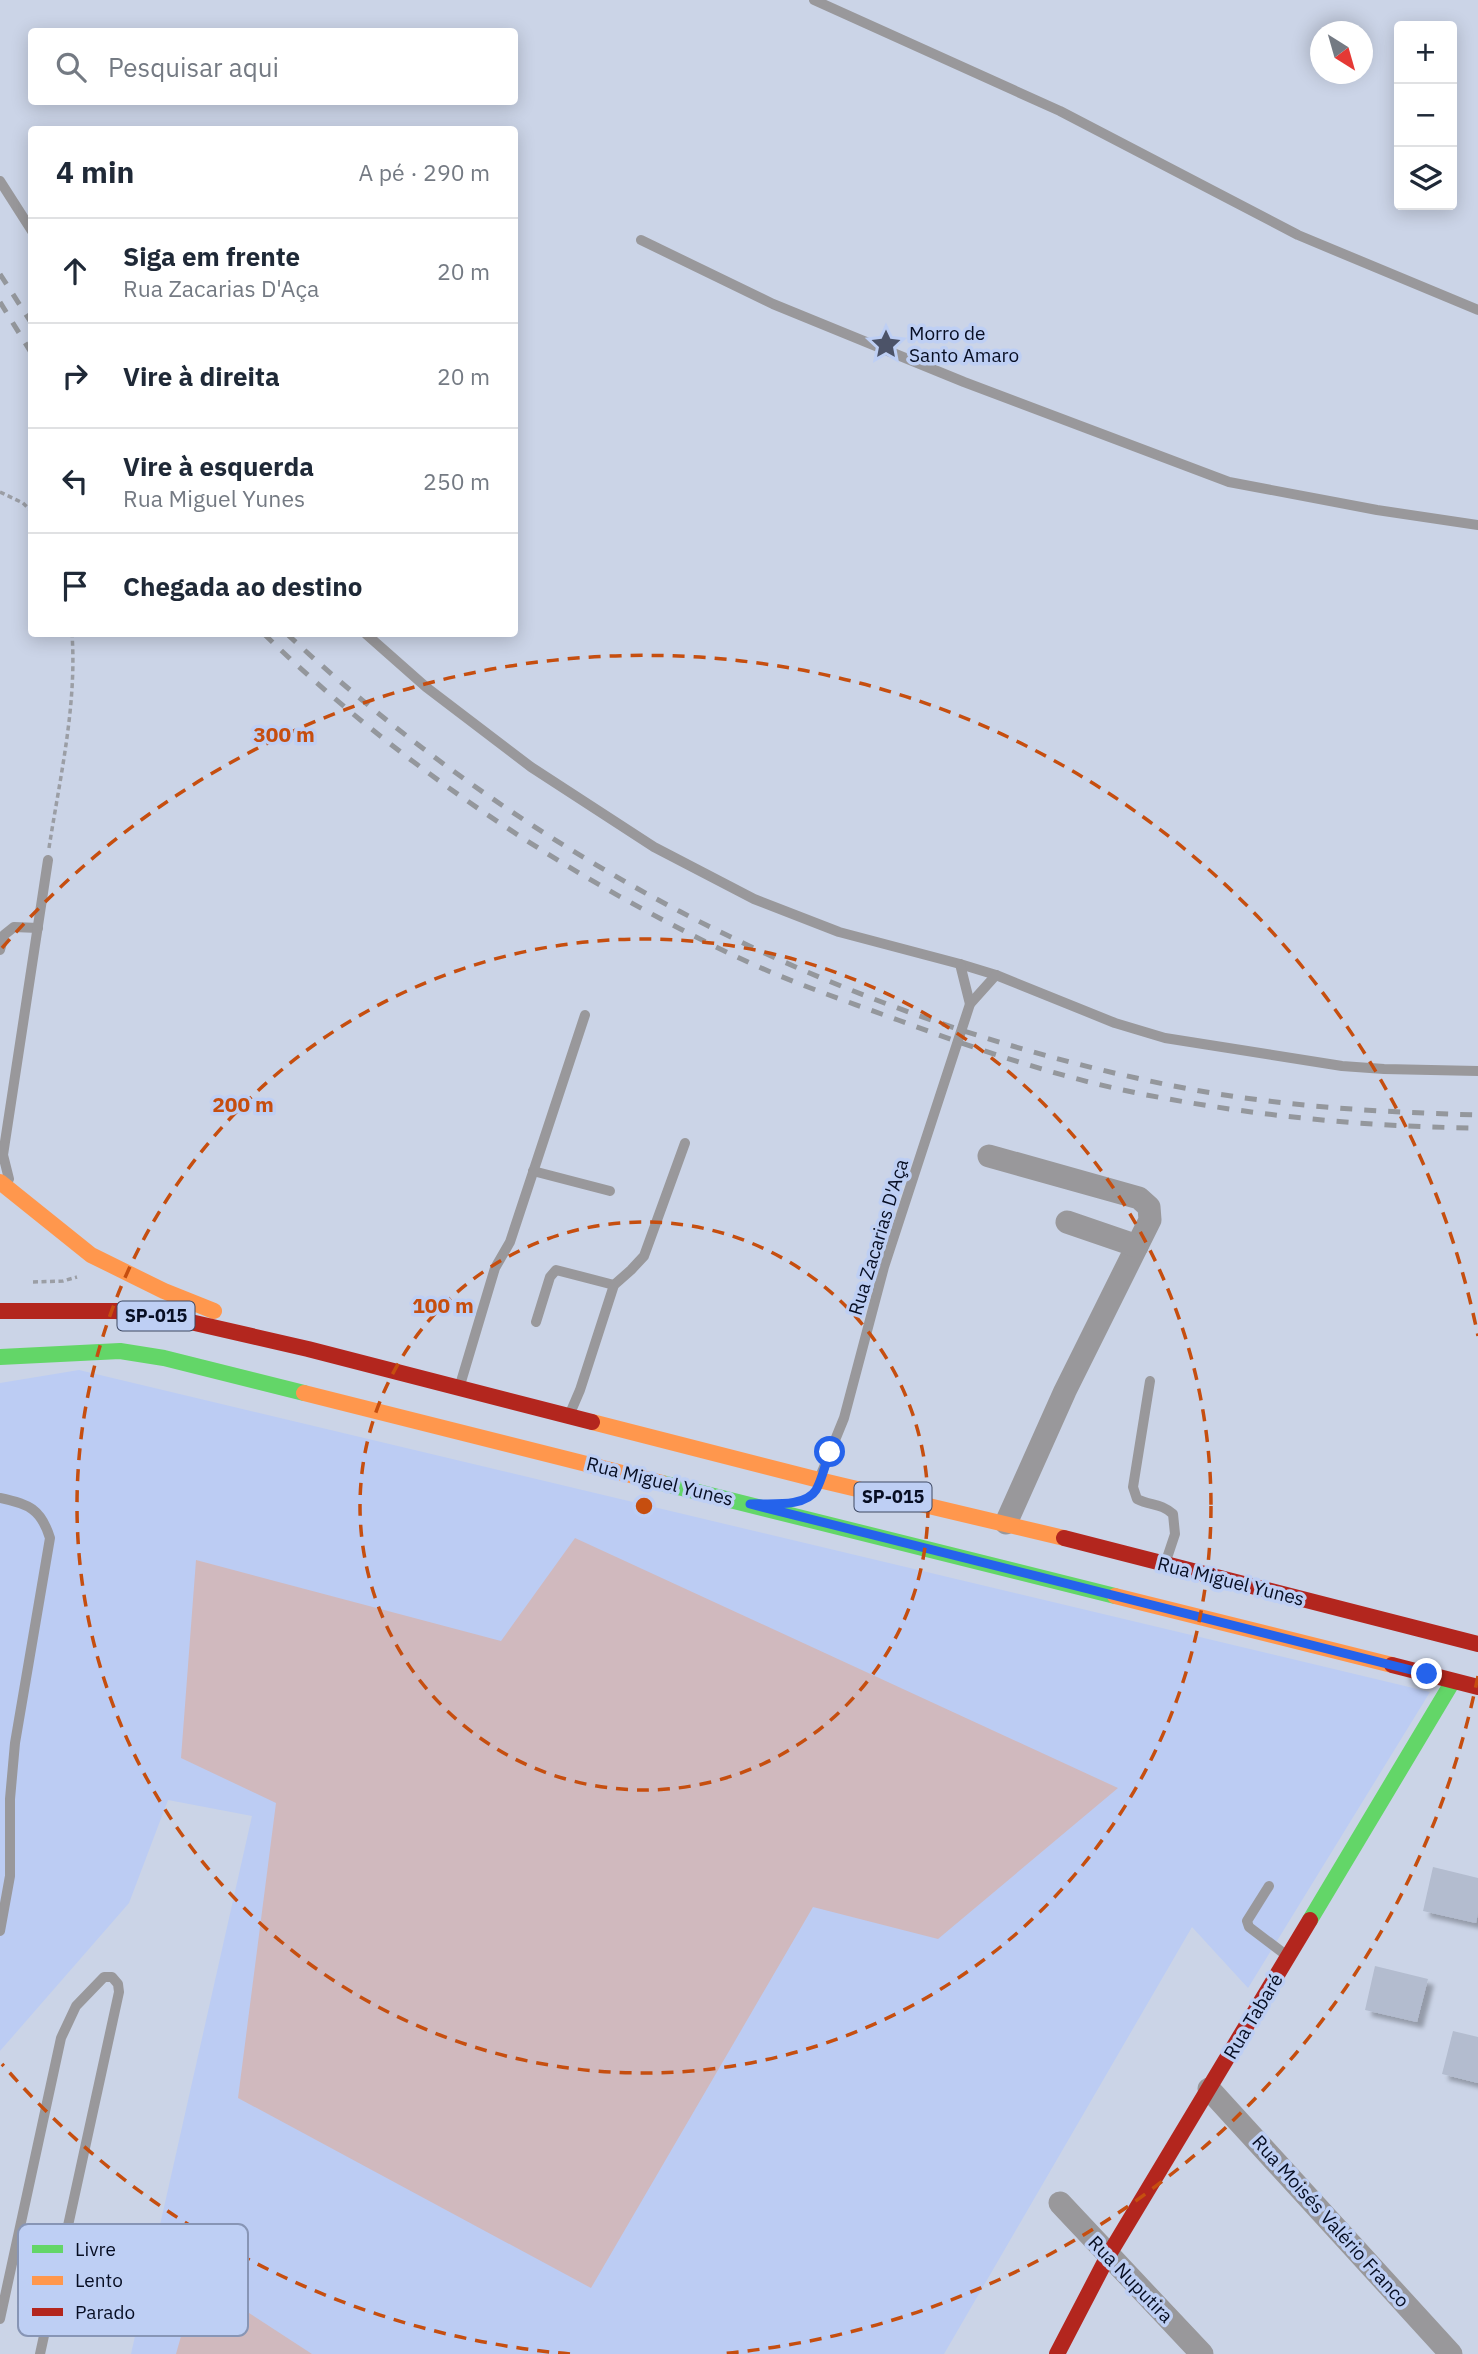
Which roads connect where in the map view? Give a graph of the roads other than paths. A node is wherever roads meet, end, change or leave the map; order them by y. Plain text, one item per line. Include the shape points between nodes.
1 (814, 0) edge
2 (0, 181) edge
3 (28, 226) edge
4 (641, 240) dead end
5 (1478, 310) edge
6 (1478, 525) edge
7 (369, 637) edge
8 (48, 860) dead end
9 (38, 929) junction
10 (0, 950) edge
11 (960, 964) junction
12 (996, 975) junction
13 (970, 1004) junction
14 (585, 1015) dead end
15 (1478, 1070) edge
16 (10, 1104) junction
17 (0, 1110) edge
18 (685, 1143) dead end
19 (989, 1156) dead end
20 (533, 1171) junction
21 (0, 1182) edge
22 (610, 1191) dead end
23 (20, 1201) junction
24 (1067, 1222) dead end
25 (1138, 1246) junction
26 (614, 1285) junction
27 (0, 1311) edge
28 (536, 1322) dead end
29 (308, 1349) junction
30 (0, 1357) edge
31 (1150, 1381) dead end
32 (459, 1388) junction
33 (568, 1415) junction
34 (819, 1480) junction
35 (0, 1498) edge
36 (750, 1504) junction
37 (971, 1515) junction
38 (915, 1520) dead end
39 (1006, 1523) junction
40 (1164, 1564) junction
41 (1478, 1644) edge
42 (1453, 1681) junction
43 (1478, 1687) edge
44 (1269, 1886) dead end
45 (0, 1931) edge
46 (1289, 1957) junction
47 (1209, 2089) junction
48 (1060, 2203) dead end
49 (21, 2224) edge
50 (68, 2224) edge
51 (18, 2236) edge
52 (1108, 2256) junction
53 (0, 2319) edge
54 (44, 2336) edge
55 (40, 2354) edge
56 (1057, 2354) edge
57 (1202, 2354) edge
58 (1451, 2354) edge

1 - 5 lane via 1060,111 1298,234
2 - 3 lane
4 - 6 lane via 786,310 1229,482
7 - 11 lane via 531,767 654,847 754,899 815,923
8 - 9 lane
9 - 10 lane via 15,927 5,935
9 - 16 lane
11 - 12 lane
11 - 13 lane
12 - 13 lane
12 - 15 lane via 1165,1038 1342,1066
13 - 34 lane, Rua Zacarias D'Aça via 884,1267 844,1418
14 - 20 lane
16 - 17 lane
16 - 23 lane via 4,1155
18 - 26 lane via 643,1256
19 - 25 street via 1139,1198 1149,1208 1150,1220
20 - 22 lane
20 - 32 lane via 510,1242 495,1268
21 - 23 main road
23 - 29 main road via 107,1264
24 - 25 street
25 - 39 street via 1065,1391
26 - 28 lane via 556,1270
26 - 33 lane
27 - 29 main road, Rua Miguel Yunes / SP-015 via 116,1311 173,1318
29 - 32 main road, Rua Miguel Yunes / SP-015
30 - 36 main road, Rua Miguel Yunes / SP-015 via 120,1352 164,1358
31 - 40 lane via 1133,1487 1137,1499 1163,1506 1173,1514 1175,1534
32 - 33 main road, Rua Miguel Yunes / SP-015
33 - 34 main road, Rua Miguel Yunes / SP-015
34 - 36 main road via 816,1490 803,1499
34 - 37 main road, Rua Miguel Yunes / SP-015
35 - 45 lane via 24,1503 44,1520 50,1538 15,1743 10,1876
36 - 42 main road, Rua Miguel Yunes / SP-015 via 888,1533
37 - 38 main road via 956,1523
37 - 39 main road, Rua Miguel Yunes / SP-015
39 - 40 main road, Rua Miguel Yunes / SP-015
40 - 41 main road, Rua Miguel Yunes / SP-015
42 - 43 main road, Rua Miguel Yunes / SP-015
42 - 46 main road, Rua Tabaré
44 - 46 lane via 1247,1921
46 - 47 main road, Rua Tabaré
47 - 52 main road, Rua Tabaré
47 - 58 street, Rua Moisés Valério Franco
48 - 52 street, Rua Nuputira
49 - 50 lane via 61,2039 76,2006 104,1977 112,1977 119,1992
51 - 53 lane
52 - 56 main road, Rua Tabaré
52 - 57 street, Rua Nuputira
54 - 55 lane

